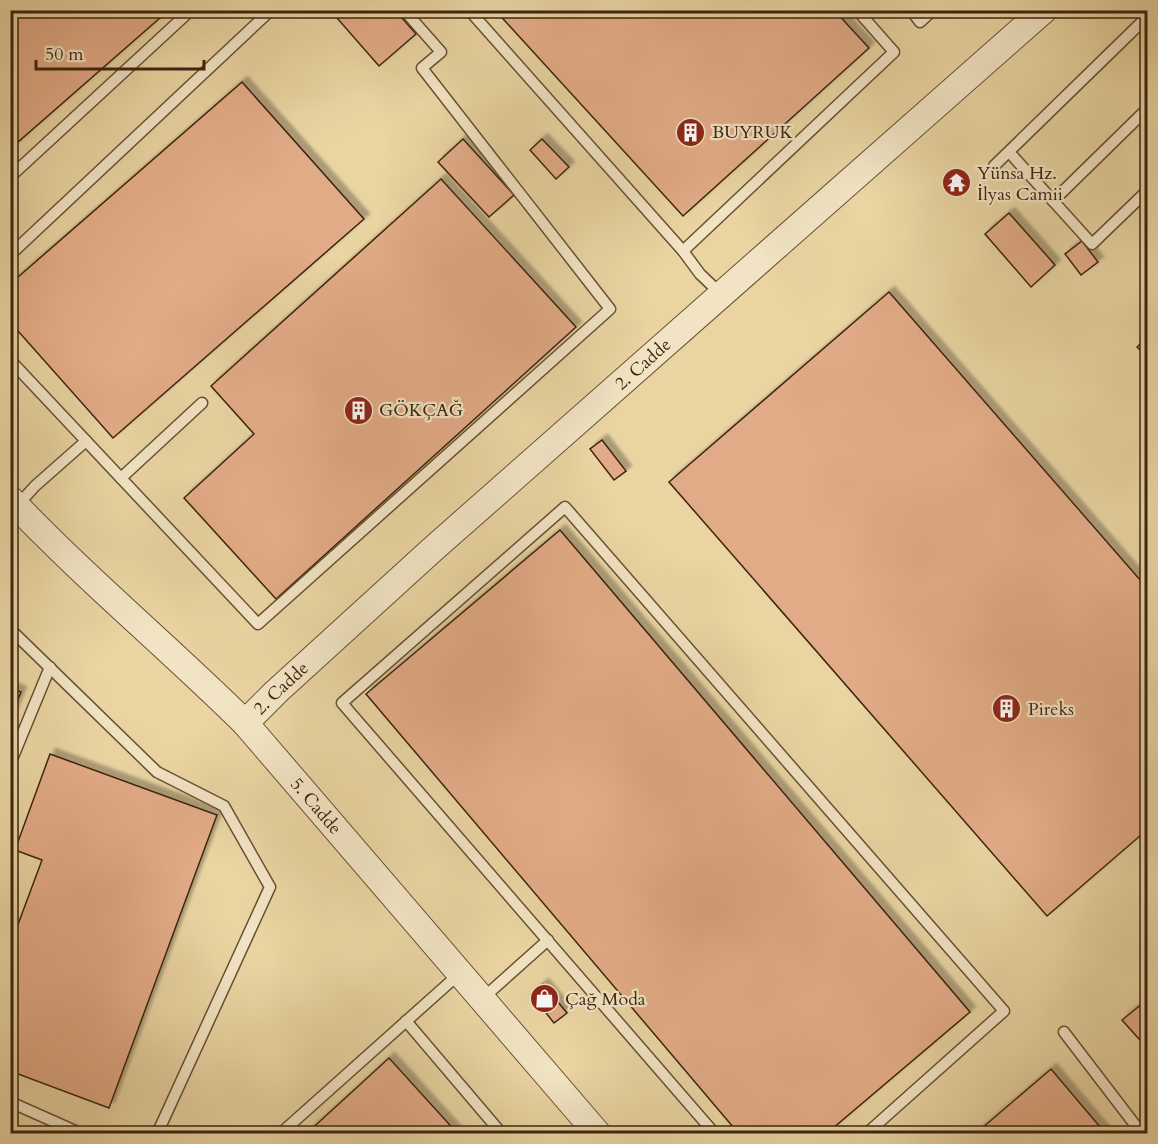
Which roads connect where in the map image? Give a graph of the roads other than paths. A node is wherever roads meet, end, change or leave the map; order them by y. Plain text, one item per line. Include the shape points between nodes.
1 (191, 10) edge
2 (271, 10) edge
3 (404, 10) edge
4 (470, 10) edge
5 (856, 10) edge
6 (911, 10) edge
7 (933, 10) edge
8 (1044, 10) edge
9 (1148, 16) edge
10 (1148, 108) edge
11 (1009, 152) junction
12 (994, 166) dead end
13 (10, 177) edge
14 (1148, 190) edge
15 (1053, 201) junction
16 (683, 251) junction
17 (10, 255) edge
18 (722, 295) junction
19 (10, 360) edge
20 (202, 403) dead end
21 (86, 441) junction
22 (121, 478) junction
23 (14, 502) edge
24 (10, 629) edge
25 (50, 667) junction
26 (244, 723) junction
27 (10, 764) edge
28 (548, 940) junction
29 (460, 974) junction
30 (482, 999) junction
31 (406, 1021) junction
32 (1064, 1032) dead end
33 (10, 1102) edge
34 (82, 1134) edge
35 (157, 1134) edge
36 (280, 1134) edge
37 (502, 1134) edge
38 (598, 1134) edge
39 (715, 1134) edge
40 (866, 1134) edge
41 (1142, 1134) edge

1 - 13 lane
2 - 17 lane
3 - 22 lane via 441,52 422,68 610,309 258,624
4 - 16 lane
5 - 16 lane via 894,52
6 - 7 lane via 920,22
8 - 18 street, 2. Cadde
9 - 11 lane
10 - 15 lane
11 - 12 lane
11 - 15 lane
14 - 15 lane via 1092,244
16 - 18 lane
18 - 26 street, 2. Cadde
19 - 21 lane
20 - 22 lane
21 - 22 lane
21 - 23 lane
23 - 26 street, 5. Cadde via 107,596
24 - 25 lane
25 - 27 lane
25 - 35 lane via 157,772 224,806 270,887
26 - 29 street, 5. Cadde
28 - 30 lane
28 - 39 lane
28 - 40 lane via 342,702 566,507 1004,1011
29 - 30 street, 5. Cadde
29 - 31 lane
30 - 38 street, 5. Cadde
31 - 36 lane
31 - 37 lane
32 - 41 lane
33 - 34 lane

